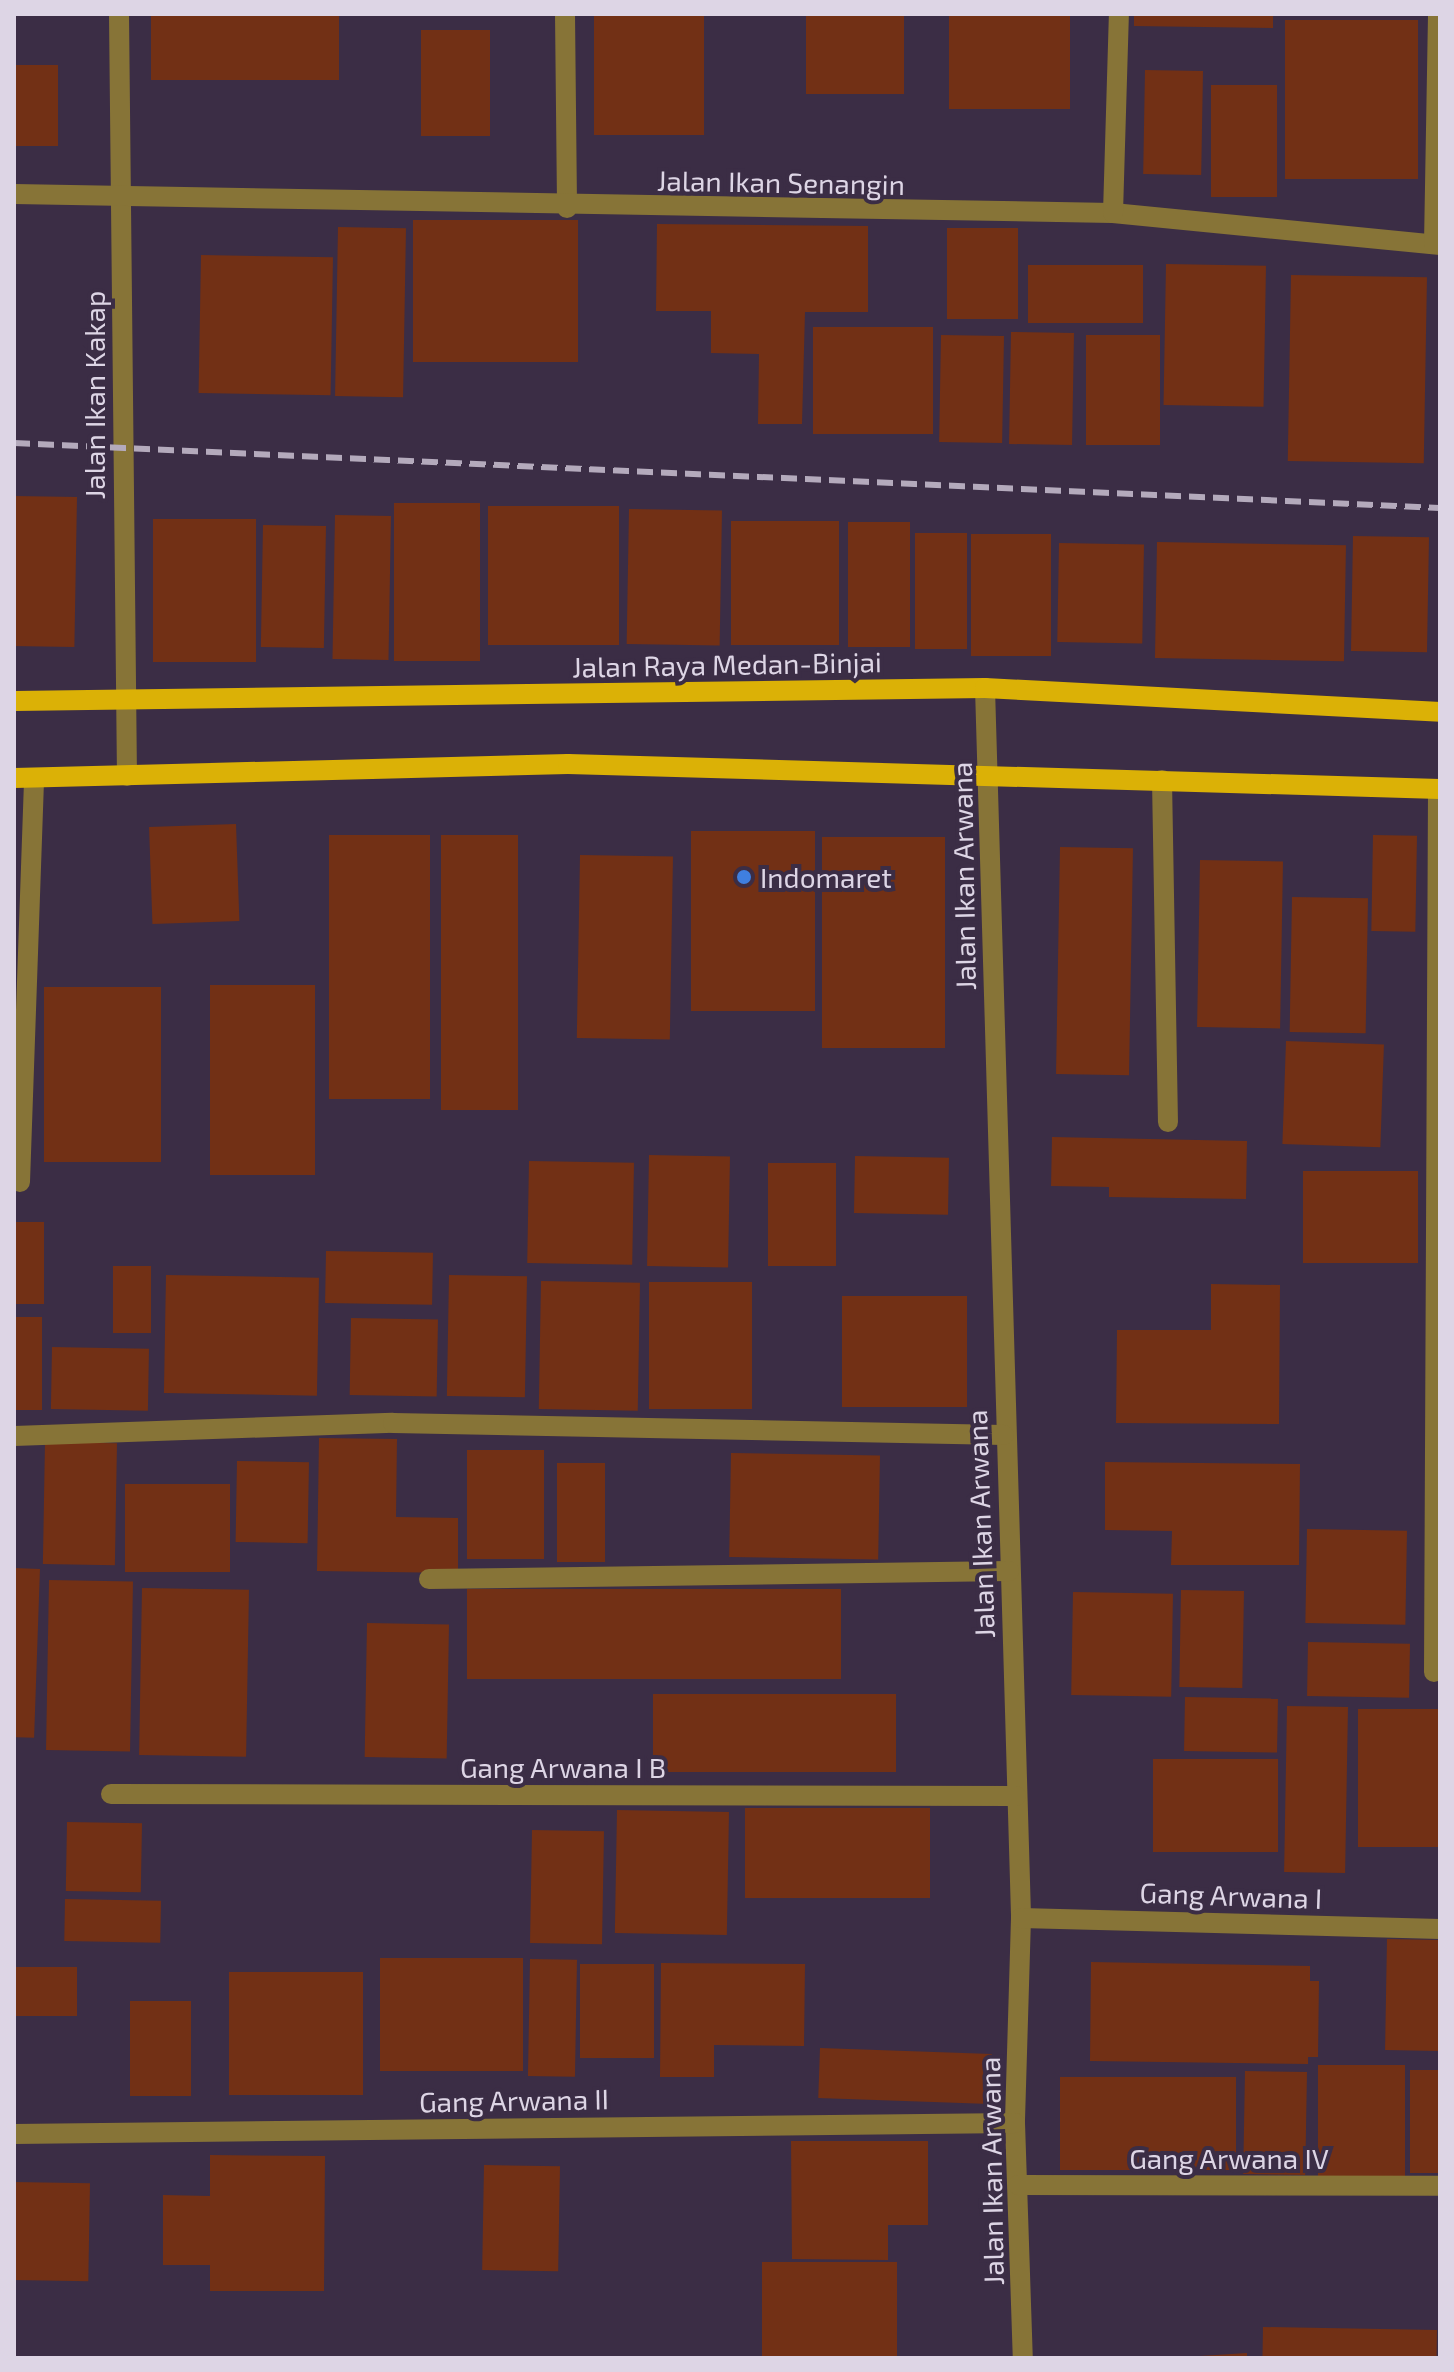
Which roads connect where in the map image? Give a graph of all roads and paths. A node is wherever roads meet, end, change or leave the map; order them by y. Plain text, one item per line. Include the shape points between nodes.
1 (119, 14) edge
2 (565, 14) edge
3 (1119, 14) edge
4 (1438, 14) edge
5 (14, 194) edge
6 (121, 197) junction
7 (567, 208) junction
8 (1113, 213) junction
9 (1437, 245) edge
10 (985, 688) junction
11 (126, 700) junction
12 (14, 701) edge
13 (1440, 712) edge
14 (989, 772) junction
15 (127, 776) junction
16 (24, 778) edge
17 (1162, 780) junction
18 (1439, 789) edge
19 (1168, 1122) dead end
20 (20, 1182) dead end
21 (1004, 1435) junction
22 (14, 1436) edge
23 (1009, 1571) junction
24 (429, 1579) dead end
25 (1434, 1672) dead end
26 (111, 1794) dead end
27 (1016, 1796) junction
28 (1021, 1918) junction
29 (1440, 1929) edge
30 (1015, 2123) junction
31 (14, 2134) edge
32 (1018, 2185) junction
33 (1440, 2186) edge
34 (1023, 2358) edge

1 - 6 street, Jalan Ikan Kakap
2 - 7 street
3 - 8 street
4 - 9 street
5 - 6 street, Jalan Ikan Senangin
6 - 7 street, Jalan Ikan Senangin
6 - 11 street, Jalan Ikan Kakap
7 - 8 street, Jalan Ikan Senangin
8 - 9 street, Jalan Ikan Senangin
10 - 11 main road, Jalan Raya Medan-Binjai
10 - 13 main road, Jalan Raya Medan-Binjai
10 - 14 street, Jalan Ikan Arwana
11 - 12 main road, Jalan Raya Medan-Binjai
11 - 15 street, Jalan Ikan Kakap
14 - 15 main road via 568,764
14 - 17 main road
14 - 21 street, Jalan Ikan Arwana
15 - 16 main road
16 - 20 street
17 - 18 main road
17 - 19 street
18 - 25 street
21 - 22 street via 393,1423
21 - 23 street, Jalan Ikan Arwana
23 - 24 street
23 - 27 street, Jalan Ikan Arwana
26 - 27 street, Gang Arwana I B
27 - 28 street, Jalan Ikan Arwana
28 - 29 street, Gang Arwana I
28 - 30 street, Jalan Ikan Arwana
30 - 31 street, Gang Arwana II
30 - 32 street, Jalan Ikan Arwana
32 - 33 street, Gang Arwana IV
32 - 34 street, Jalan Ikan Arwana

